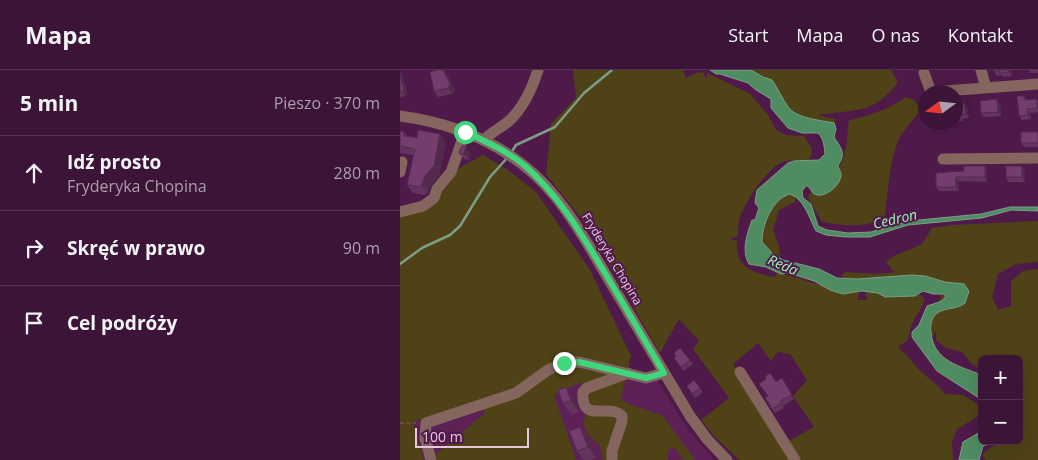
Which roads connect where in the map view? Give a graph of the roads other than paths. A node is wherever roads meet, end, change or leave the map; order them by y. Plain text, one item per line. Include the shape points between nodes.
1 (538, 70) edge
2 (980, 70) edge
3 (924, 73) dead end
4 (1038, 84) edge
5 (986, 88) junction
6 (400, 116) edge
7 (465, 132) junction
8 (484, 140) junction
9 (1038, 158) edge
10 (943, 159) dead end
11 (400, 212) edge
12 (740, 372) dead end
13 (628, 373) junction
14 (664, 373) junction
15 (431, 460) edge
16 (612, 460) edge
17 (727, 460) edge
18 (795, 460) edge

1 - 8 street via 532,90 518,111
2 - 5 street
3 - 5 street via 931,92
4 - 5 street
6 - 7 street, Fryderyka Chopina via 444,124
7 - 8 street, Fryderyka Chopina
7 - 11 street via 451,172 434,198 423,206
8 - 14 street, Fryderyka Chopina via 523,164 563,206
9 - 10 street
12 - 18 street
13 - 14 street via 646,378
13 - 15 street via 579,362 564,363 548,370 516,393 426,423 425,438
13 - 16 street via 583,392 584,403 590,410 614,411 622,416
14 - 17 street, Fryderyka Chopina via 690,416

